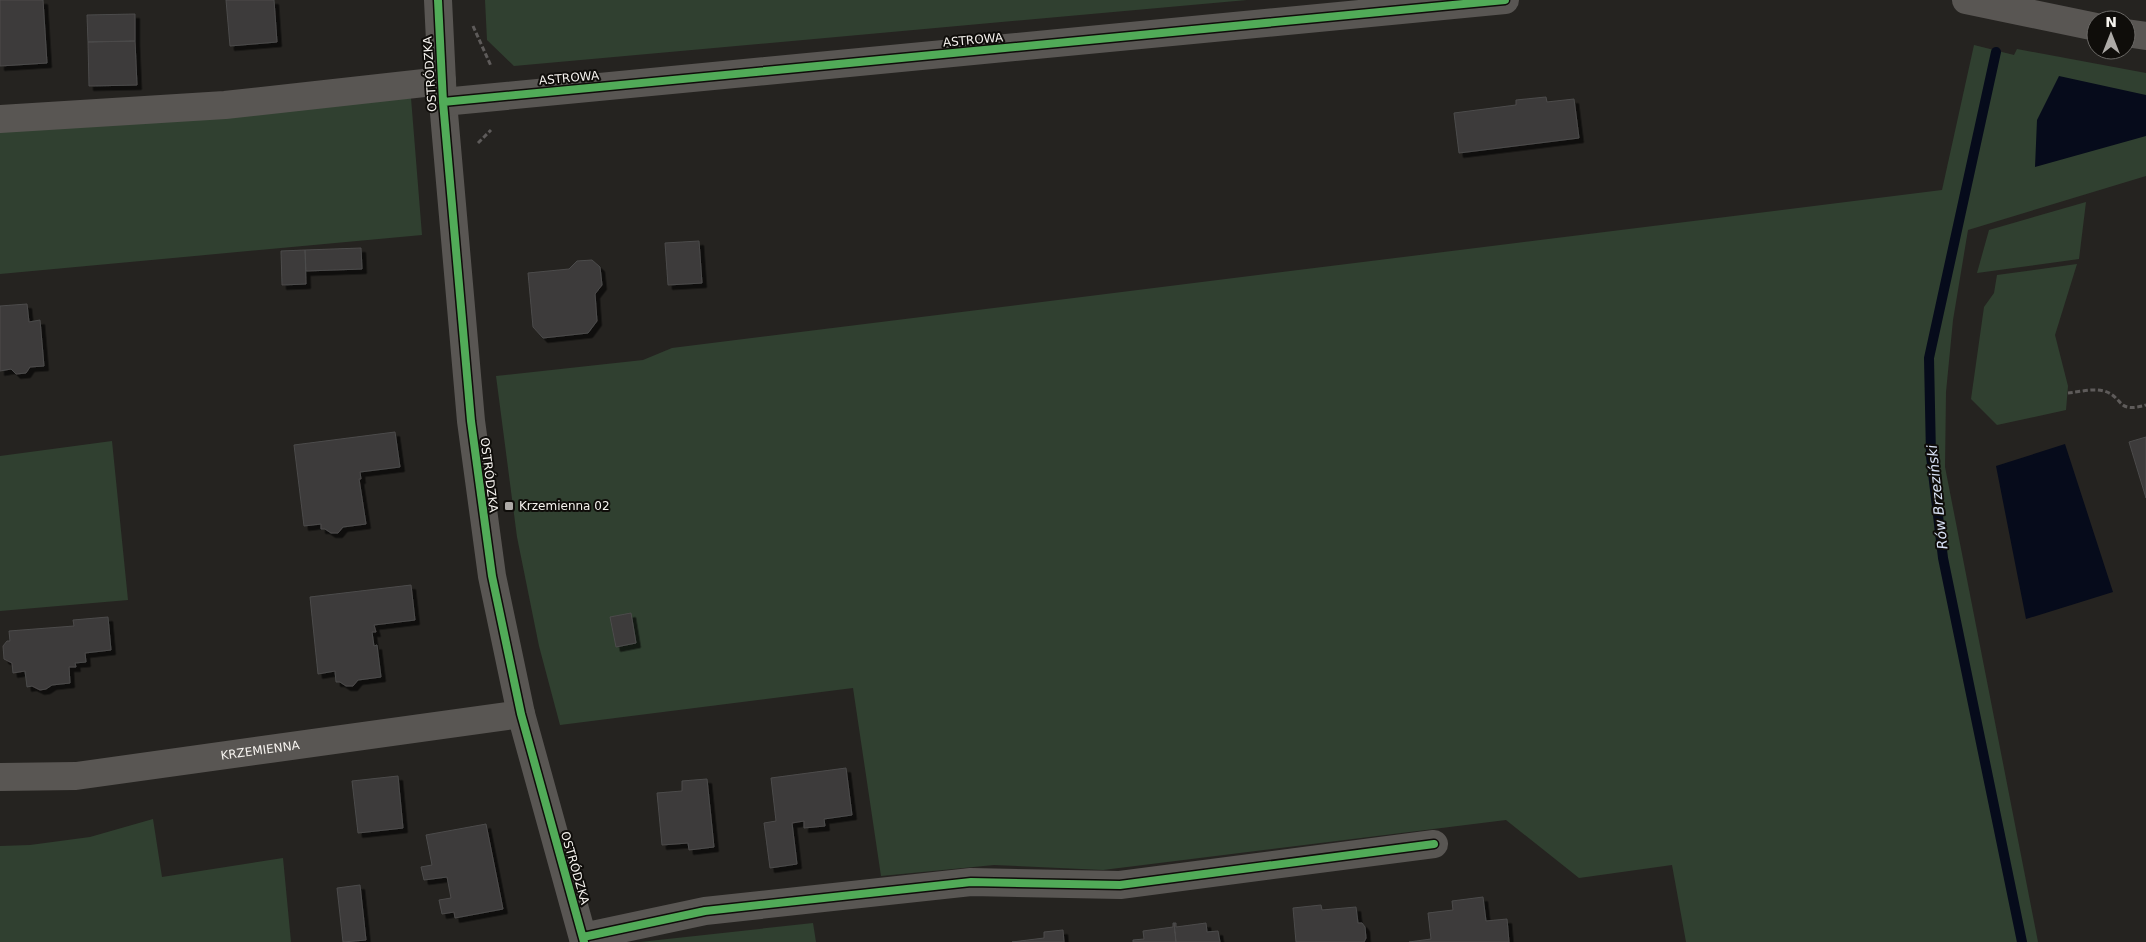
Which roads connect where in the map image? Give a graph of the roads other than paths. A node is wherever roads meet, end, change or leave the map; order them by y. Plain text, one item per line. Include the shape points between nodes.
1 (438, 0) edge
2 (1505, 0) edge
3 (1966, 0) edge
4 (2086, 25) edge
5 (442, 92) junction
6 (0, 119) edge
7 (521, 714) junction
8 (0, 777) edge
9 (1434, 844) dead end
10 (584, 939) edge

1 - 5 street, OSTRÓDZKA
2 - 5 street, ASTROWA
3 - 4 street
5 - 6 street, ASTROWA
5 - 7 street, OSTRÓDZKA via 480,497 492,576
7 - 8 street, KRZEMIENNA via 76,776
7 - 10 street, OSTRÓDZKA
9 - 10 street via 1120,885 971,882 715,910

